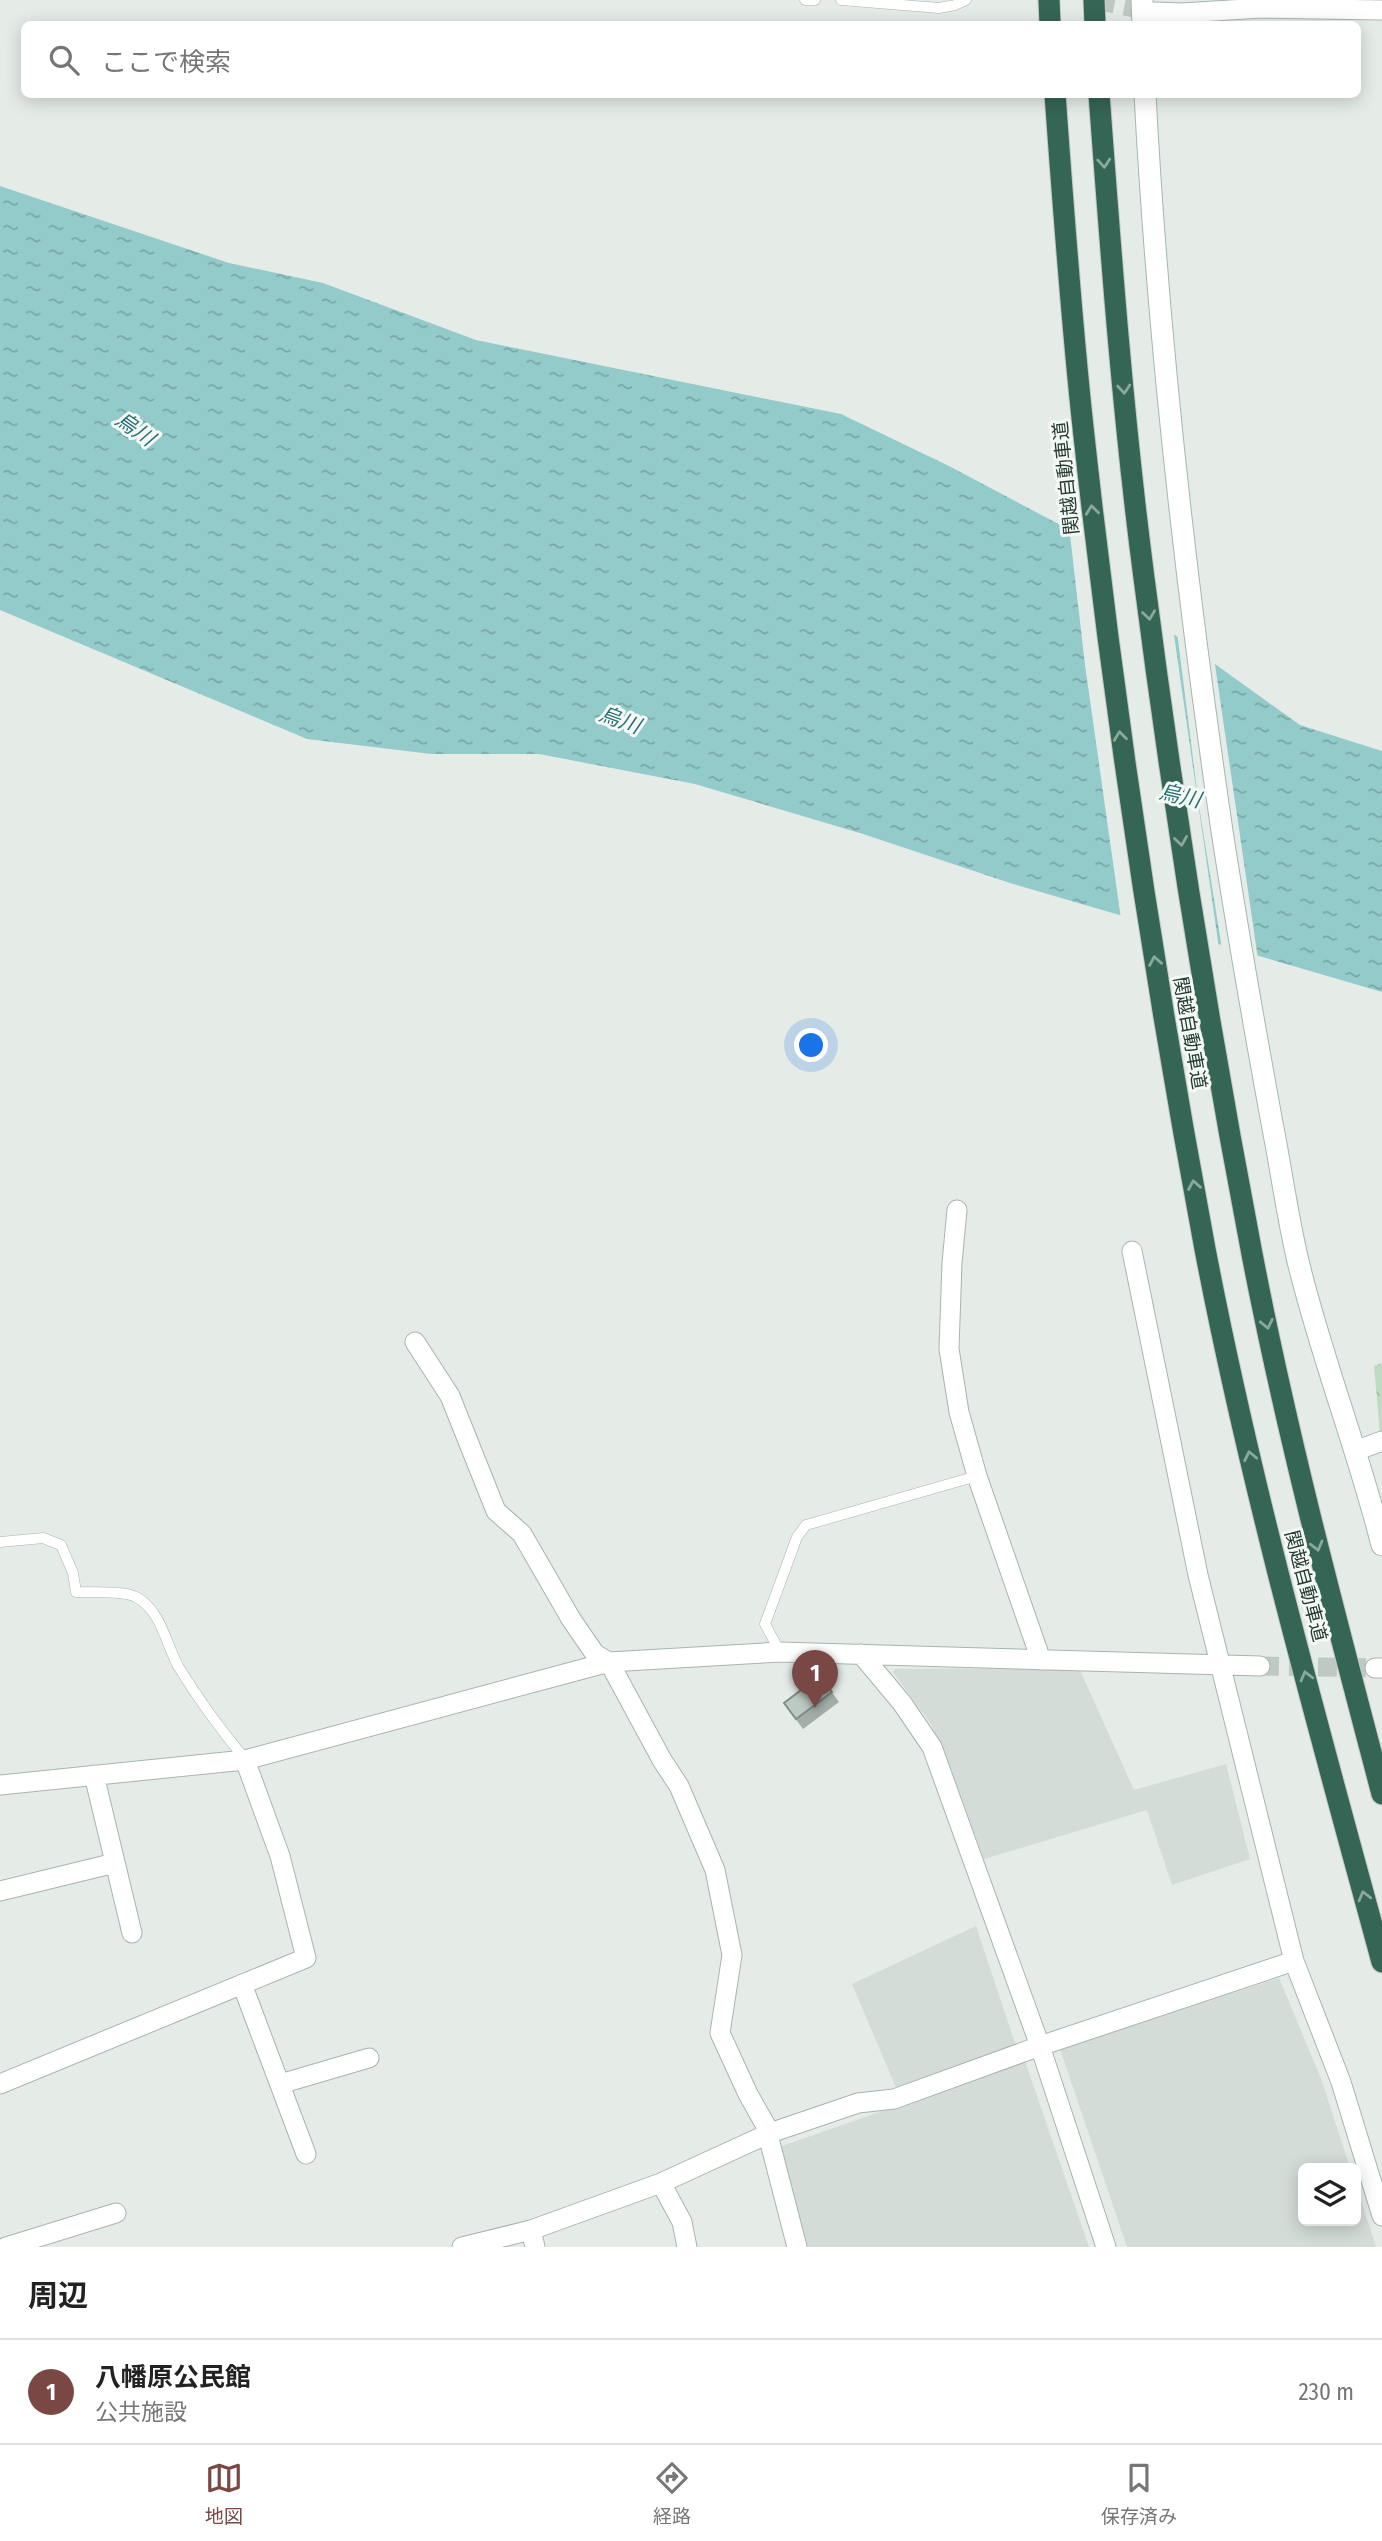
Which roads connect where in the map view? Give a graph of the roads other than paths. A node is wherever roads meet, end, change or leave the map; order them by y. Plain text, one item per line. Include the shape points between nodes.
1 (805, 0) edge
2 (815, 0) edge
3 (841, 0) edge
4 (966, 0) edge
5 (1049, 0) edge
6 (1094, 0) edge
7 (1182, 6) edge
8 (1382, 10) edge
9 (1146, 12) tunnel mouth
10 (1050, 21) edge
11 (1095, 21) edge
12 (1055, 98) edge
13 (1099, 98) edge
14 (1146, 98) edge
15 (957, 1210) dead end
16 (1132, 1251) dead end
17 (415, 1342) dead end
18 (1382, 1441) edge
19 (1355, 1451) junction
20 (977, 1476) junction
21 (0, 1542) edge
22 (1382, 1545) edge
23 (780, 1653) junction
24 (861, 1654) junction
25 (1041, 1660) junction
26 (609, 1662) junction
27 (1220, 1663) junction
28 (1260, 1666) tunnel mouth
29 (245, 1760) junction
30 (94, 1775) junction
31 (0, 1785) edge
32 (1382, 1794) edge
33 (115, 1863) junction
34 (0, 1891) edge
35 (132, 1933) dead end
36 (1294, 1961) junction
37 (1382, 1962) edge
38 (242, 1984) junction
39 (1040, 2046) junction
40 (369, 2058) dead end
41 (0, 2084) edge
42 (280, 2084) junction
43 (770, 2133) junction
44 (306, 2154) dead end
45 (661, 2183) junction
46 (116, 2213) dead end
47 (1382, 2216) edge
48 (533, 2238) edge
49 (6, 2247) edge
50 (462, 2247) edge
51 (687, 2247) edge
52 (797, 2247) edge
53 (1106, 2247) edge

1 - 2 lane
3 - 4 lane via 939,8
5 - 10 highway
6 - 11 highway
7 - 8 street
7 - 9 street
37 -> 12 highway, 関越自動車道 via 1264,1518 1206,1252 1153,952 1082,422
13 -> 32 highway, 関越自動車道 via 1143,575 1197,945 1253,1257 1308,1511
14 - 19 street via 1168,411 1196,654 1238,941 1298,1259
15 - 20 street via 949,1349 959,1412
16 - 27 street
17 - 26 street via 450,1396 496,1511 522,1534 571,1619 595,1654
18 - 19 street
19 - 22 street
20 - 23 lane via 806,1525 797,1537 765,1624
20 - 25 street
21 - 29 lane via 43,1538 61,1545 76,1592 136,1597 149,1608 177,1664
23 - 24 street
23 - 26 street
24 - 25 street
24 - 39 street via 932,1747
25 - 27 street
26 - 29 street
26 - 43 street via 679,1786 715,1870 732,1955 720,2033
27 - 28 street
27 - 36 street
29 - 30 street
29 - 38 street via 280,1856 306,1958
30 - 31 street
30 - 33 street
33 - 34 street
33 - 35 street
36 - 39 street
36 - 47 street via 1340,2082
38 - 41 street
38 - 42 street
39 - 43 street via 894,2099 858,2103
39 - 53 street
40 - 42 street
42 - 44 street
43 - 45 street
43 - 52 street
45 - 48 street
45 - 51 street via 682,2222
46 - 49 street
48 - 50 street

